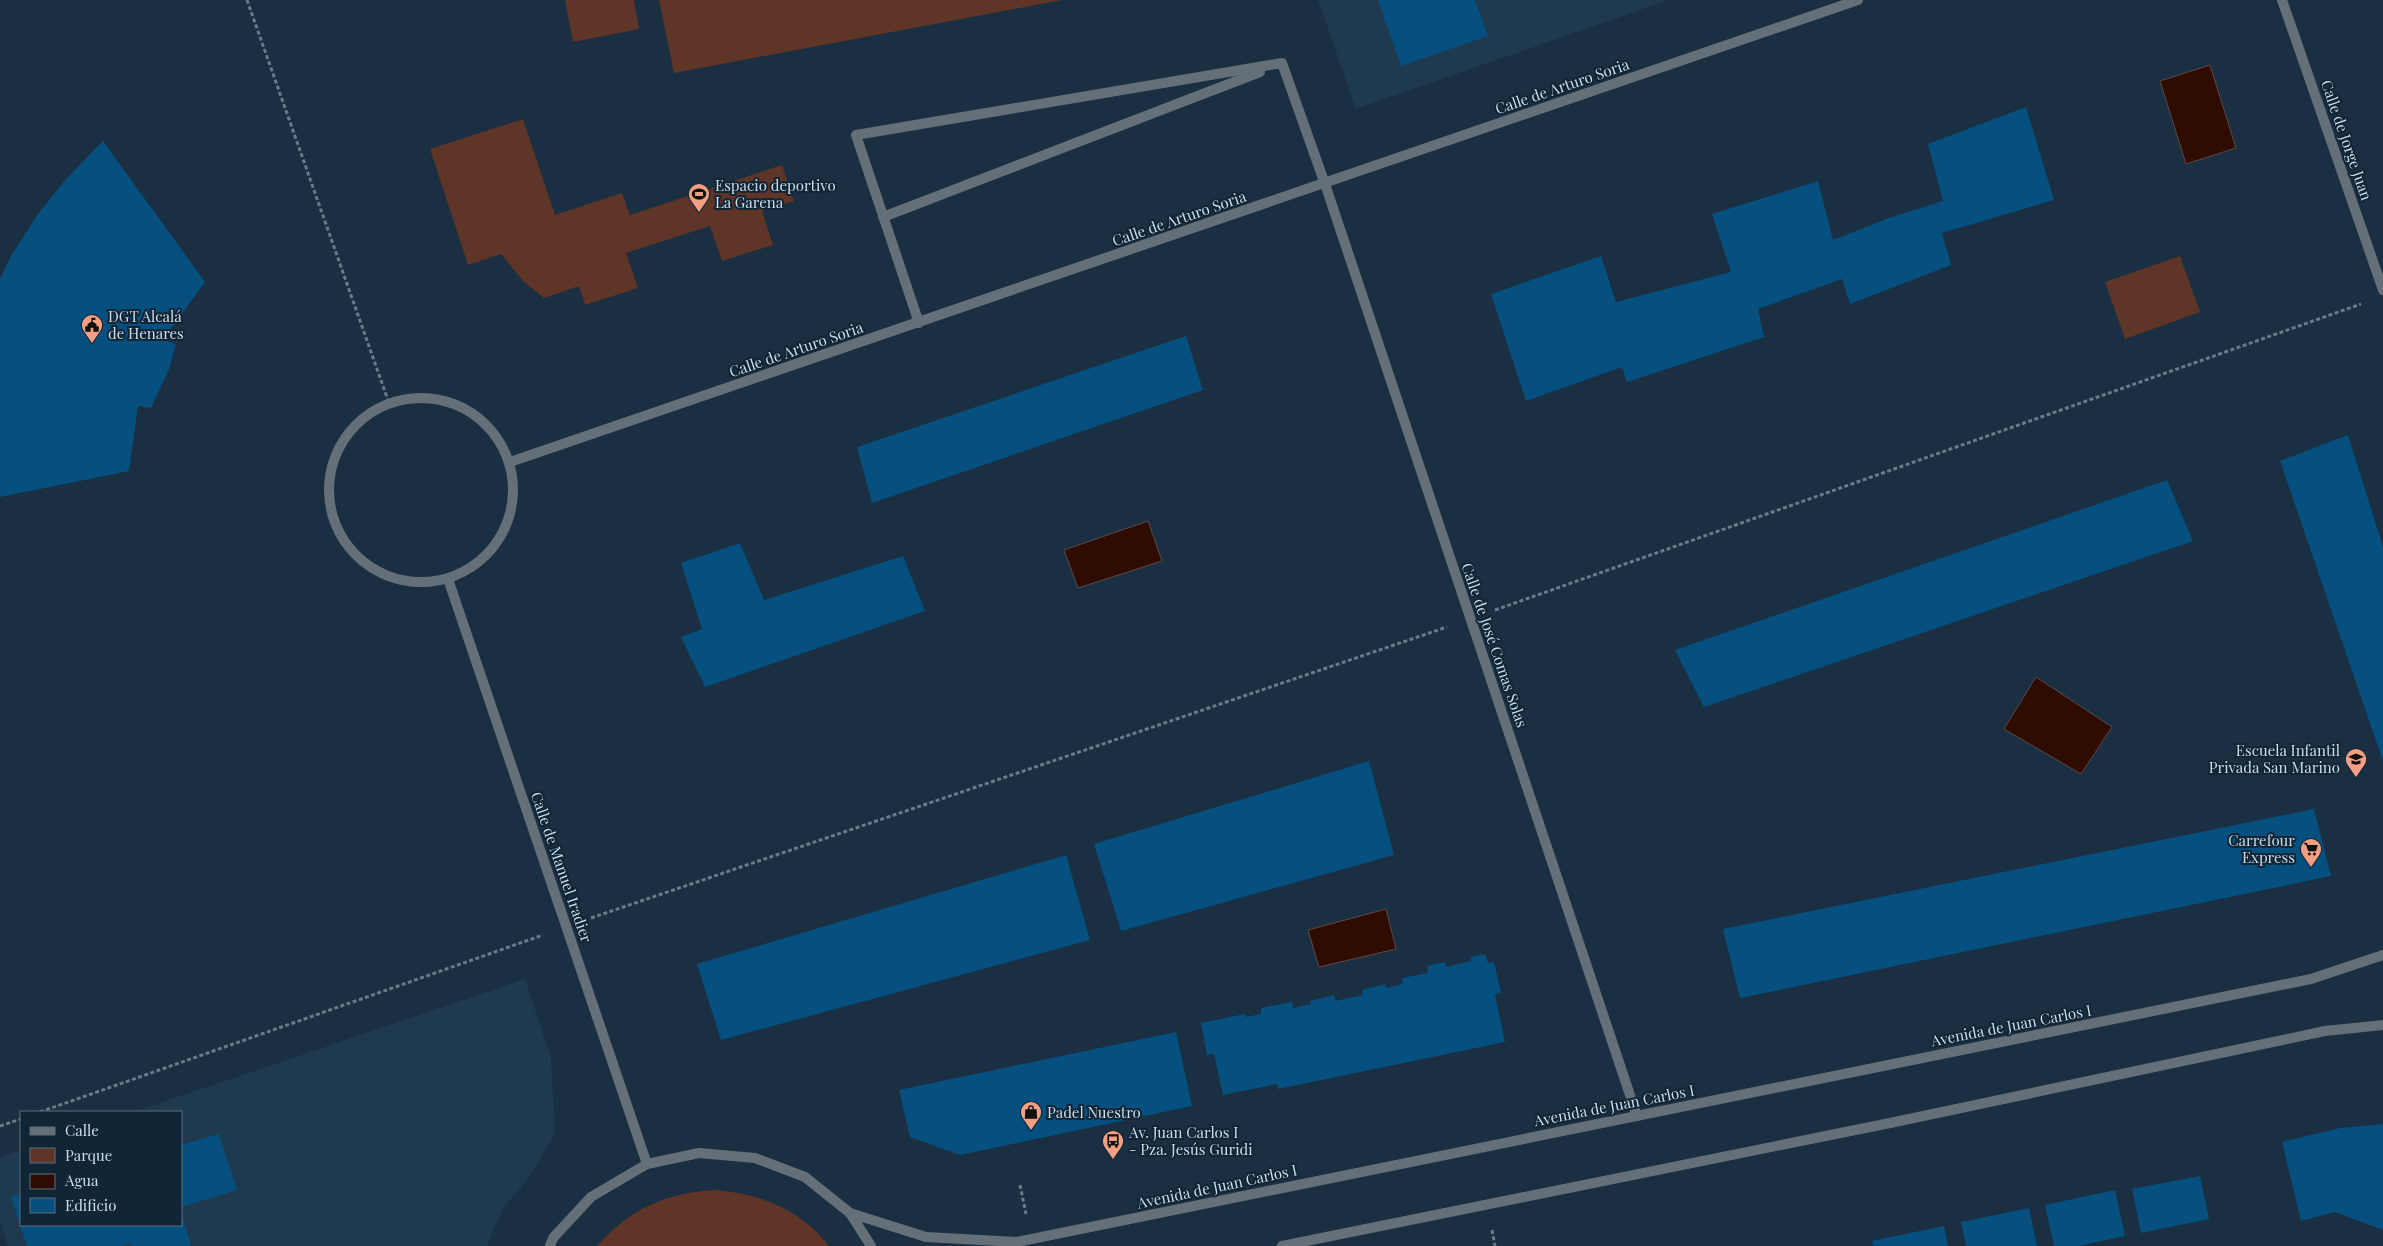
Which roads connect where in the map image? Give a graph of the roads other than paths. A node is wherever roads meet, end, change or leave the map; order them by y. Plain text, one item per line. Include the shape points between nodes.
1 (1858, 0) edge
2 (2282, 0) edge
3 (1282, 63) junction
4 (1325, 184) junction
5 (883, 217) junction
6 (2383, 290) edge
7 (919, 323) junction
8 (510, 462) junction
9 (448, 579) junction
10 (2383, 954) edge
11 (2383, 1025) edge
12 (1637, 1116) junction
13 (647, 1164) junction
14 (850, 1213) junction
15 (550, 1246) edge
16 (871, 1246) edge
17 (1282, 1246) edge

1 - 4 street, Calle de Arturo Soria
2 - 6 street, Calle de Jorge Juan
3 - 4 street, Calle de José Comas Solas
3 - 5 street
3 - 5 street via 856,135
4 - 7 street, Calle de Arturo Soria
4 - 12 street, Calle de José Comas Solas
5 - 7 street
7 - 8 street, Calle de Arturo Soria
8 - 9 street via 514,491 509,520 495,546 474,566
8 - 9 street via 496,436 475,414 448,401 418,397 389,403 361,418 341,442 330,472 329,504 339,534 358,559 385,576 417,583
9 - 13 street, Calle de Manuel Iradier
10 - 12 street, Avenida de Juan Carlos I via 2311,979
11 - 17 street via 2326,1031
12 - 14 street, Avenida de Juan Carlos I via 1017,1242 926,1237
13 - 14 street via 699,1154 755,1158 805,1177
13 - 15 street via 591,1197
14 - 16 street

